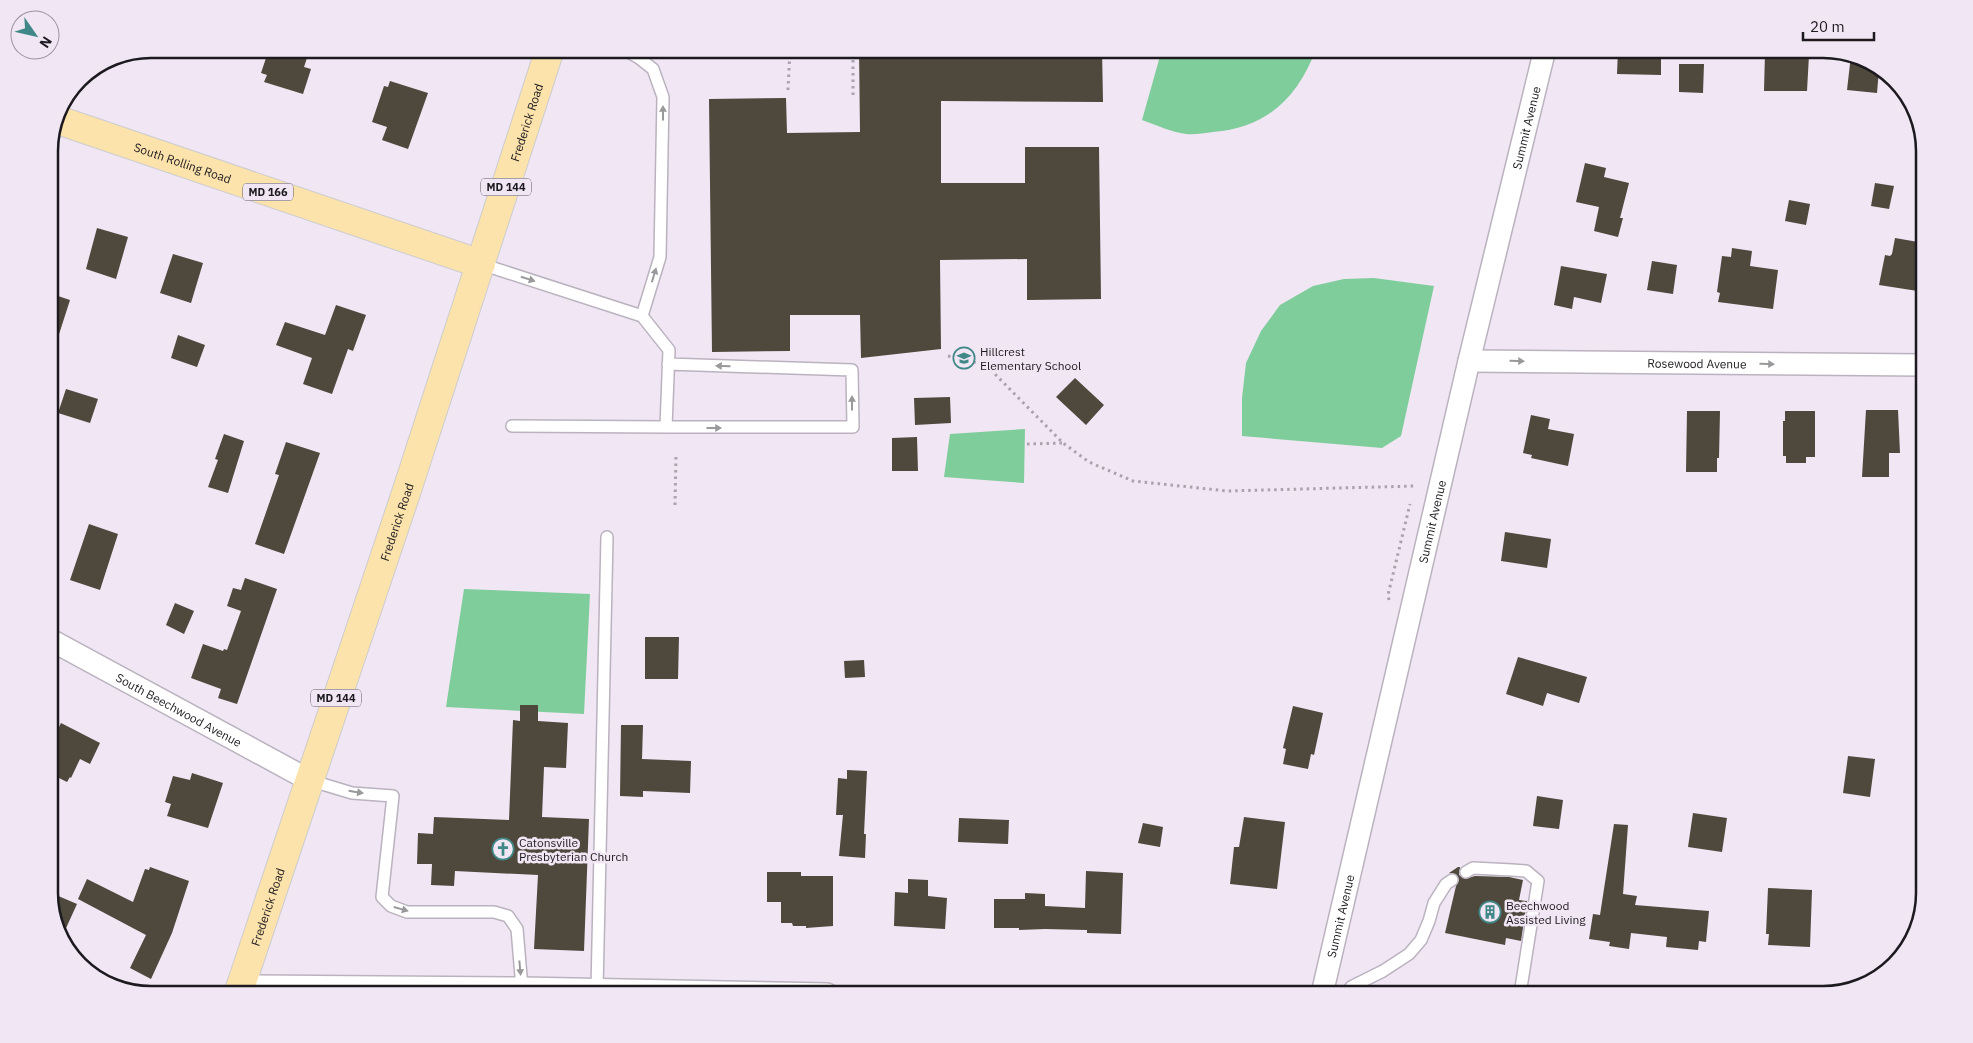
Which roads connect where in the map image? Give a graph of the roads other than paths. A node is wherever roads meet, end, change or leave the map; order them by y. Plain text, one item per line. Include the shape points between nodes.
1 (547, 58) edge
2 (636, 58) edge
3 (1543, 58) edge
4 (62, 121) edge
5 (481, 264) junction
6 (642, 316) junction
7 (1468, 361) junction
8 (668, 364) junction
9 (1915, 365) edge
10 (512, 426) dead end
11 (666, 428) junction
12 (607, 537) dead end
13 (58, 643) edge
14 (309, 780) junction
15 (1466, 872) dead end
16 (1452, 880) dead end
17 (240, 986) edge
18 (522, 986) edge
19 (597, 986) edge
20 (1324, 986) edge
21 (1353, 986) edge
22 (1521, 986) edge

1 - 5 main road, Frederick Road / MD 144
6 -> 2 lane via 660,257 663,97 653,69
3 - 7 street, Summit Avenue
4 - 5 main road, South Rolling Road / MD 166
5 -> 6 lane
5 - 14 main road, Frederick Road / MD 144
6 - 8 lane via 668,350
7 -> 9 street, Rosewood Avenue
7 - 20 street, Summit Avenue
8 - 11 lane
11 -> 8 lane via 853,427 852,370
10 - 11 lane
12 - 19 lane
13 - 14 street, South Beechwood Avenue
14 - 17 main road, Frederick Road / MD 144
14 -> 18 lane via 352,793 393,796 382,898 390,906 407,912 494,912 508,916 516,929
15 - 22 lane via 1473,868 1512,870 1526,872 1538,882
16 - 21 lane via 1434,903 1421,940 1409,954

